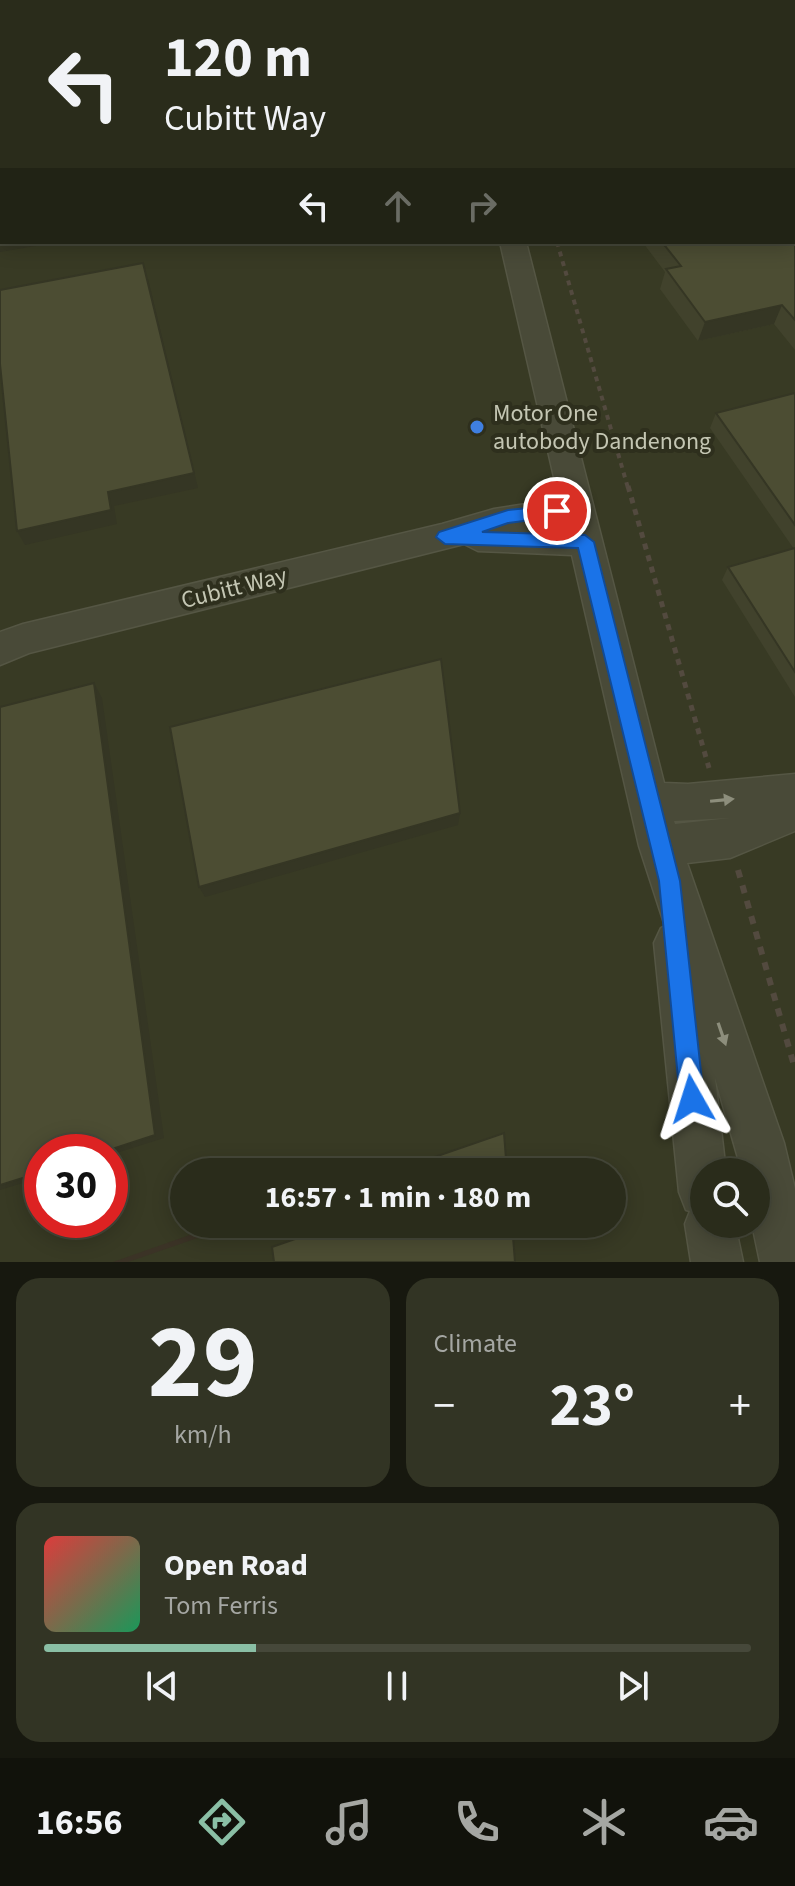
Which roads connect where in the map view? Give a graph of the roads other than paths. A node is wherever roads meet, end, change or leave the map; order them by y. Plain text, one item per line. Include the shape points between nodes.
1 (513, 244) edge
2 (582, 526) junction
3 (8, 643) edge
4 (795, 793) edge
5 (649, 801) junction
6 (795, 811) edge
7 (724, 819) junction
8 (665, 864) junction
9 (700, 1158) edge
10 (713, 1238) edge
11 (717, 1262) edge
12 (786, 1262) edge

1 - 2 street
2 - 3 street, Cubitt Way via 445,537
2 - 5 street
7 -> 4 street
5 - 7 street via 688,803
5 - 8 street
6 - 7 street
7 - 8 street
8 - 9 street
8 -> 12 street via 760,1143
10 - 11 street

